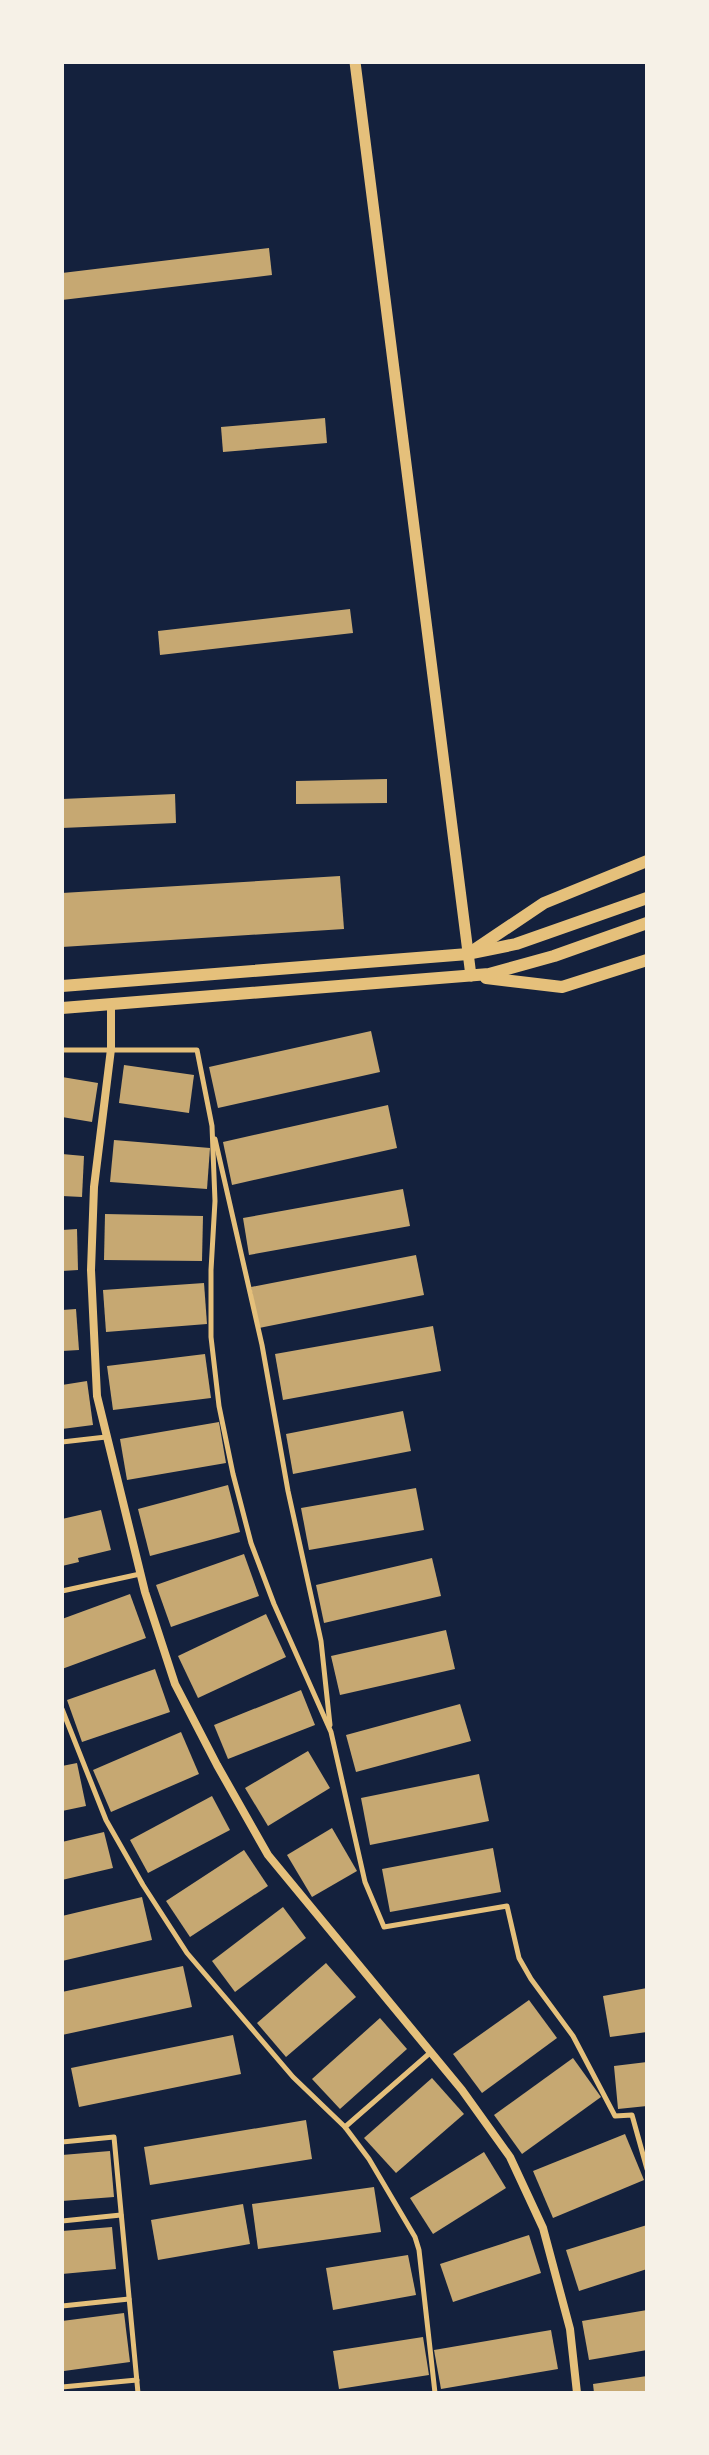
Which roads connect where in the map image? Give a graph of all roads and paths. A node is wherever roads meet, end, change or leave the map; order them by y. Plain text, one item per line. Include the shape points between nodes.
1 (355, 62) edge
2 (647, 861) edge
3 (647, 898) edge
4 (647, 923) edge
5 (468, 954) junction
6 (647, 960) edge
7 (471, 976) junction
8 (62, 986) edge
9 (111, 1005) junction
10 (62, 1008) edge
11 (111, 1049) junction
12 (62, 1050) edge
13 (212, 1126) junction
14 (106, 1437) junction
15 (62, 1442) edge
16 (140, 1574) junction
17 (62, 1591) edge
18 (62, 1709) edge
19 (331, 1732) junction
20 (431, 2052) junction
21 (345, 2127) junction
22 (62, 2142) edge
23 (647, 2169) edge
24 (121, 2215) junction
25 (62, 2221) edge
26 (129, 2299) junction
27 (62, 2306) edge
28 (137, 2380) junction
29 (62, 2387) edge
30 (138, 2393) edge
31 (435, 2393) edge
32 (577, 2393) edge

1 - 5 street
2 - 5 main road via 544,903
3 - 5 main road via 516,944
4 - 7 main road via 520,966
5 - 7 street
5 - 8 main road
6 - 7 main road via 562,987
7 - 9 main road
9 - 10 main road
9 - 11 street
11 - 12 lane
11 - 13 lane via 197,1050
11 - 14 street via 94,1187 90,1286 97,1396
13 - 19 lane via 321,1641
13 - 19 lane via 211,1337 219,1406 251,1543
14 - 15 lane
14 - 16 street
16 - 17 lane
16 - 20 street via 175,1684 263,1847
18 - 21 lane via 106,1820 187,1953 293,2077
19 - 23 lane via 365,1882 384,1927 507,1906 519,1958 573,2036 615,2116 632,2115
20 - 21 lane
20 - 32 street via 510,2157 543,2228 570,2329
21 - 31 lane via 415,2237
22 - 24 lane via 114,2137
24 - 25 lane
24 - 26 lane
26 - 27 lane
26 - 28 lane
28 - 29 lane
28 - 30 lane

